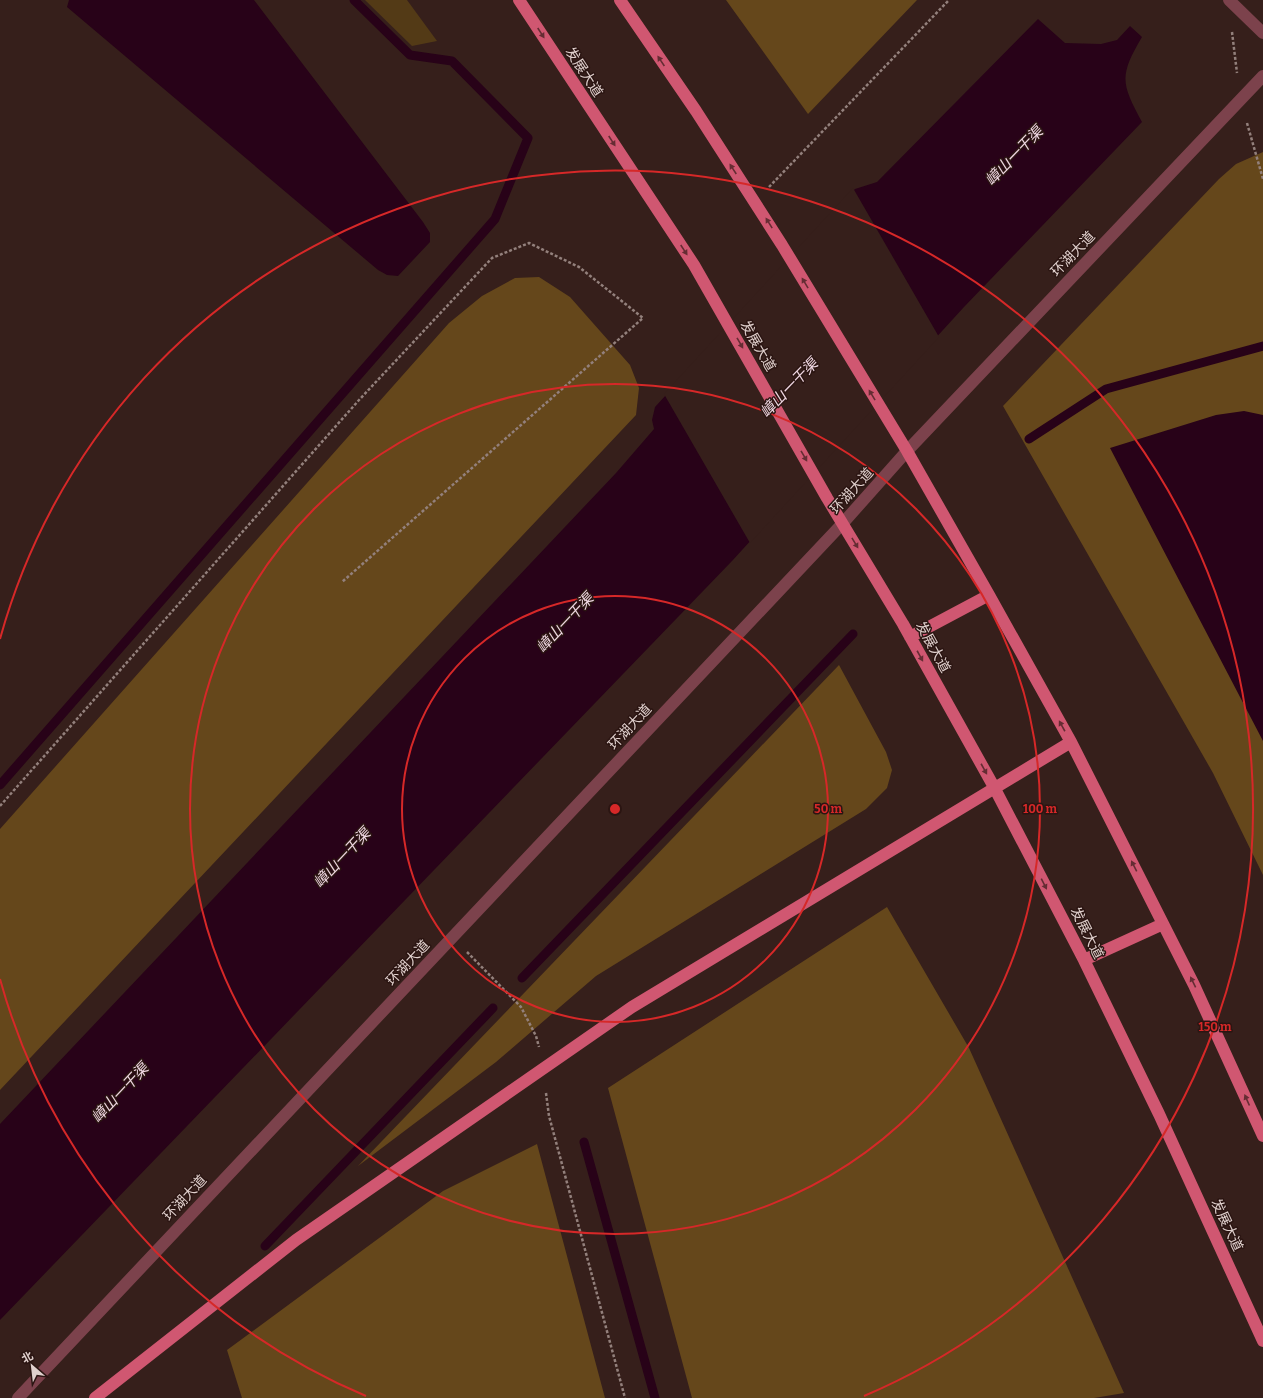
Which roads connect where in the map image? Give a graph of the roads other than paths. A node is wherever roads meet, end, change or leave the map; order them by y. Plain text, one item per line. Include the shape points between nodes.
1 (519, 0) edge
2 (620, 0) edge
3 (1229, 0) edge
4 (1263, 33) edge
5 (1263, 76) edge
6 (907, 451) junction
7 (843, 523) junction
8 (989, 595) junction
9 (910, 637) junction
10 (1071, 742) junction
11 (994, 787) junction
12 (1163, 924) junction
13 (1084, 960) junction
14 (1263, 1136) edge
15 (1263, 1341) edge
16 (18, 1398) edge
17 (95, 1398) edge

1 -> 7 main road, 发展大道 via 694,265
6 -> 2 main road via 755,202
3 - 4 street
5 - 6 street, 环湖大道
6 - 7 street, 环湖大道
6 - 8 main road
7 -> 9 main road, 发展大道
7 - 16 street, 环湖大道
8 - 9 main road
10 -> 8 main road
9 -> 11 main road, 发展大道
10 - 11 main road
12 -> 10 main road
11 -> 13 main road, 发展大道
11 - 17 main road via 632,1007 296,1240
12 - 13 main road
14 -> 12 main road via 1194,985
13 - 15 main road, 发展大道 via 1162,1121

